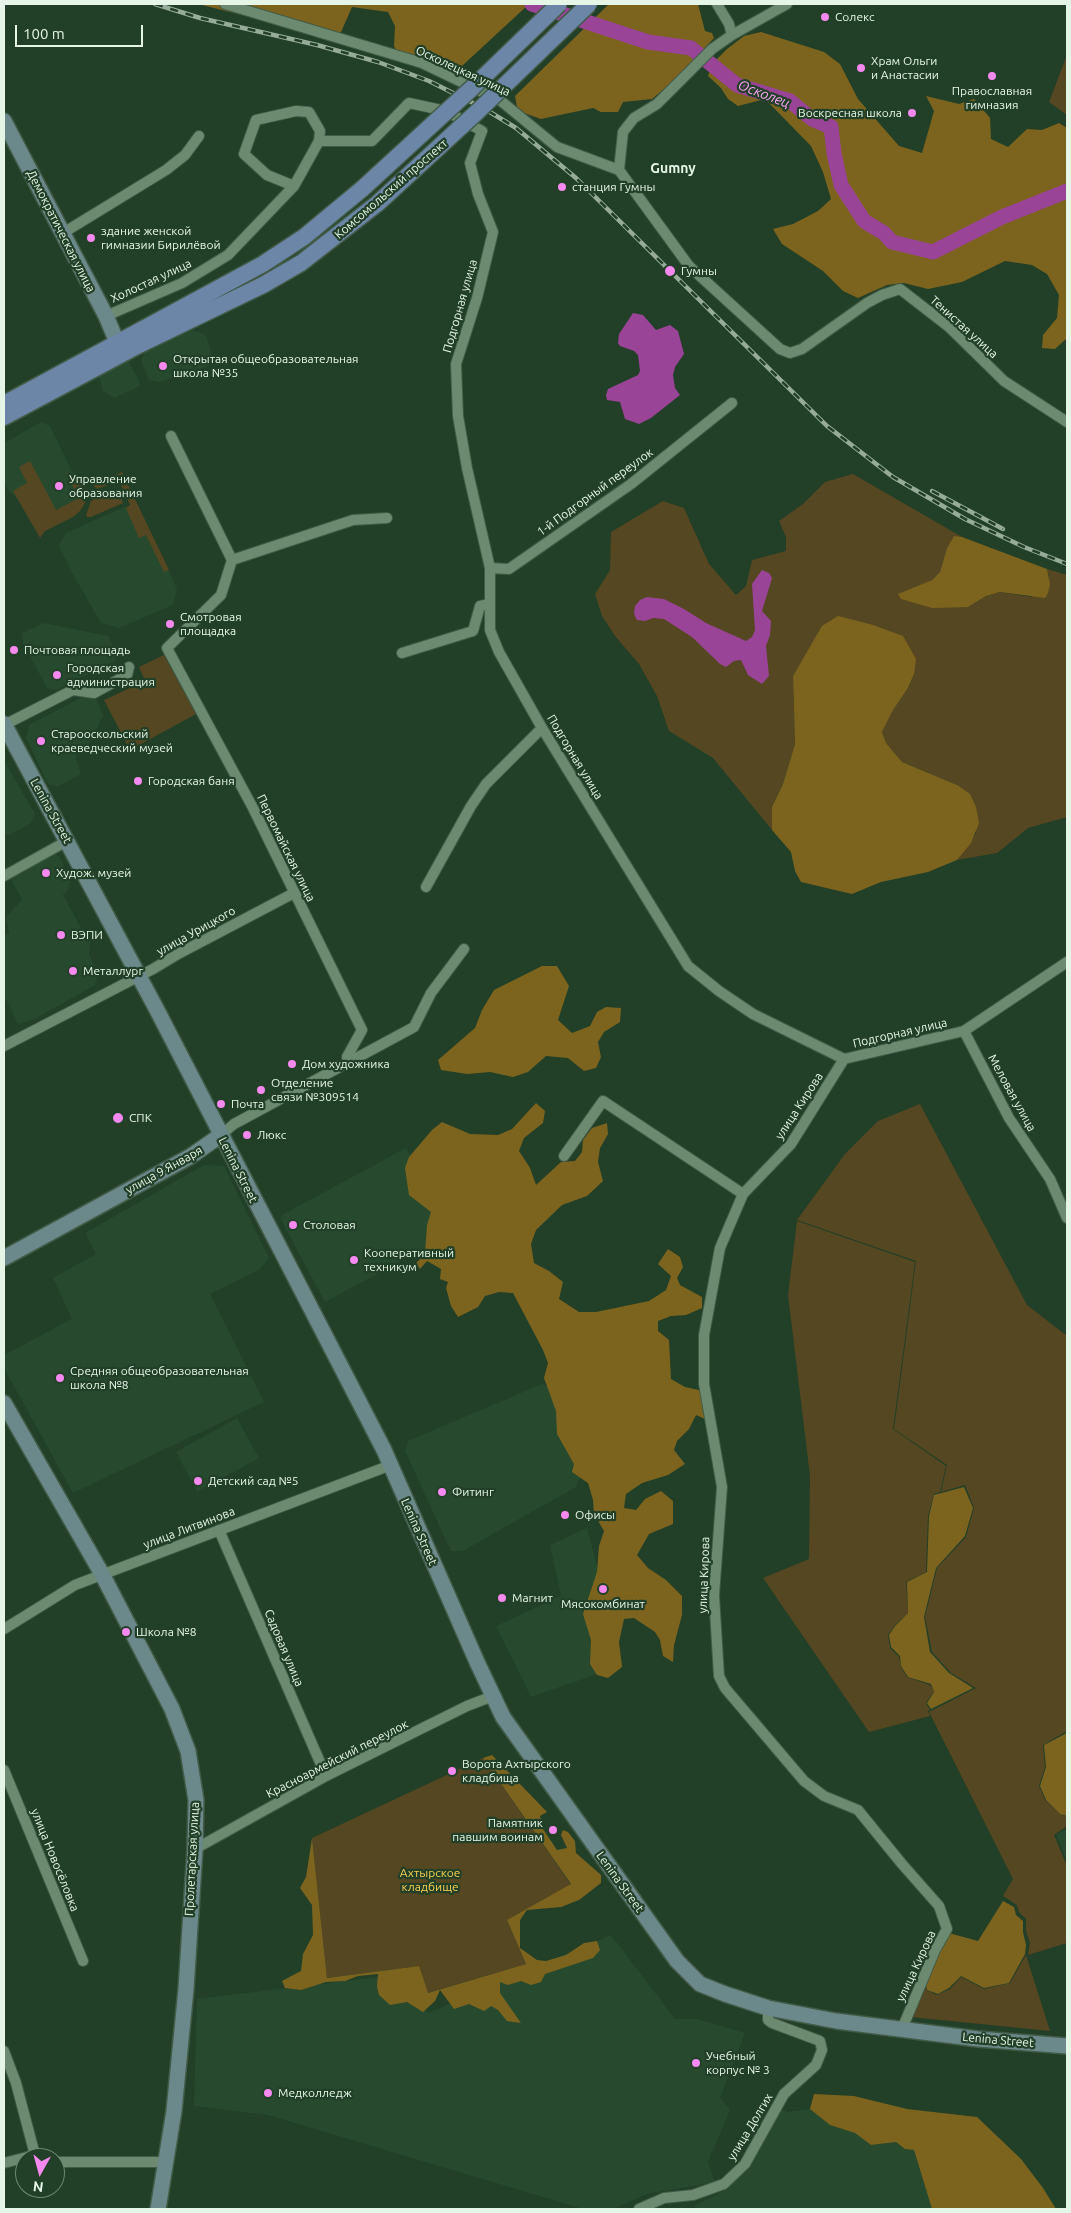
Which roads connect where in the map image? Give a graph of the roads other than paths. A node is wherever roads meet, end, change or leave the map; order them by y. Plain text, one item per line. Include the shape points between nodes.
1 (225, 4) edge
2 (559, 4) edge
3 (589, 4) edge
4 (717, 4) edge
5 (787, 4) edge
6 (732, 35) junction
7 (4, 121) edge
8 (199, 136) dead end
9 (319, 141) junction
10 (619, 170) junction
11 (294, 186) junction
12 (63, 232) junction
13 (106, 316) junction
14 (117, 342) junction
15 (732, 403) dead end
16 (4, 404) edge
17 (4, 418) edge
18 (1067, 422) edge
19 (171, 436) dead end
20 (387, 518) dead end
21 (232, 560) junction
22 (490, 568) junction
23 (489, 604) junction
24 (402, 653) dead end
25 (129, 667) dead end
26 (4, 725) edge
27 (542, 728) junction
28 (67, 841) junction
29 (4, 876) edge
30 (426, 887) dead end
31 (294, 893) junction
32 (464, 949) dead end
33 (1067, 962) edge
34 (138, 976) junction
35 (964, 1031) junction
36 (4, 1046) edge
37 (844, 1059) junction
38 (348, 1062) junction
39 (221, 1135) junction
40 (564, 1156) dead end
41 (743, 1194) junction
42 (1067, 1218) edge
43 (4, 1258) edge
44 (6, 1411) edge
45 (390, 1466) junction
46 (220, 1530) junction
47 (102, 1574) junction
48 (4, 1629) edge
49 (493, 1696) junction
50 (4, 1770) edge
51 (326, 1776) junction
52 (195, 1849) junction
53 (83, 1961) dead end
54 (768, 2008) junction
55 (902, 2029) junction
56 (1067, 2046) edge
57 (4, 2051) edge
58 (34, 2148) edge
59 (65, 2162) edge
60 (166, 2162) junction
61 (158, 2209) edge
62 (639, 2209) edge

1 - 10 street, Осколецкая улица via 422,63 502,101 557,147
2 - 14 main road, Комсомольский проспект, bridge via 362,189 304,237 263,264
3 - 17 main road, Комсомольский проспект, bridge via 378,204 301,263
4 - 6 street
5 - 6 street
6 - 10 street via 712,49 657,104 634,118 623,132
7 - 12 main road, Демократическая улица
8 - 12 street via 185,155 166,170
9 - 11 street, Холостая улица
9 - 11 street via 320,131 309,112 296,110 256,120 244,154 267,175
9 - 22 street, Подгорная улица via 372,141 409,103 446,111 482,131 470,163 493,232 456,364 458,416
10 - 18 street, Тенистая улица via 689,266 780,349 790,353 802,349 867,303 900,289 949,327 1004,380
11 - 13 street, Холостая улица via 228,255 182,283
12 - 13 main road, Демократическая улица
13 - 14 main road, Демократическая улица
14 - 16 main road, Комсомольский проспект
15 - 22 street, 1-й Подгорный переулок via 632,484 509,569
19 - 21 street
20 - 21 street via 353,520
21 - 31 street, Первомайская улица via 221,595 167,648 253,808
22 - 23 street, Подгорная улица
23 - 24 street via 480,606 473,631
23 - 27 street, Подгорная улица via 490,630 496,645
25 - 26 street via 127,675 94,692 73,690
26 - 28 main road, Lenina Street
27 - 30 street via 486,784
27 - 37 street, Подгорная улица via 688,966 753,1014
28 - 29 street
28 - 34 main road, Lenina Street
31 - 34 street, улица Урицкого
31 - 38 street, Первомайская улица via 362,1030 347,1057
32 - 38 street, улица 9 Января via 431,993 414,1027
33 - 35 street, Подгорная улица
34 - 36 street, улица Урицкого
34 - 39 main road, Lenina Street
35 - 37 street, Подгорная улица
35 - 42 street, Меловая улица via 1009,1118 1050,1179
37 - 41 street, улица Кирова via 791,1144
38 - 39 street, улица 9 Января via 234,1124
39 - 43 main road, улица 9 Января via 190,1156
39 - 45 main road, Lenina Street
40 - 41 street via 603,1101
41 - 55 street, улица Кирова via 720,1248 704,1335 704,1384 722,1488 714,1595 719,1676 725,1688 804,1781 824,1796 858,1810 938,1906 947,1929 934,1950
44 - 47 main road, Пролетарская улица
45 - 46 street, улица Литвинова
45 - 49 main road, Lenina Street
46 - 47 street, улица Литвинова
46 - 51 street, Садовая улица
47 - 48 street, улица Литвинова via 75,1585
47 - 52 main road, Пролетарская улица via 172,1710 188,1751 196,1800
49 - 51 street, Красноармейский переулок
49 - 54 main road, Lenina Street via 520,1742 677,1961 700,1984
50 - 53 street, улица Новосёловка
51 - 52 street, Красноармейский переулок
52 - 60 main road, Пролетарская улица via 186,1989
54 - 55 main road, Lenina Street
54 - 62 street, улица Долгих via 768,2020 772,2023 820,2041 822,2050 816,2065 784,2094 745,2164 724,2184 693,2195 664,2198
55 - 56 main road, Lenina Street
57 - 58 street
59 - 60 street
60 - 61 main road, Пролетарская улица

